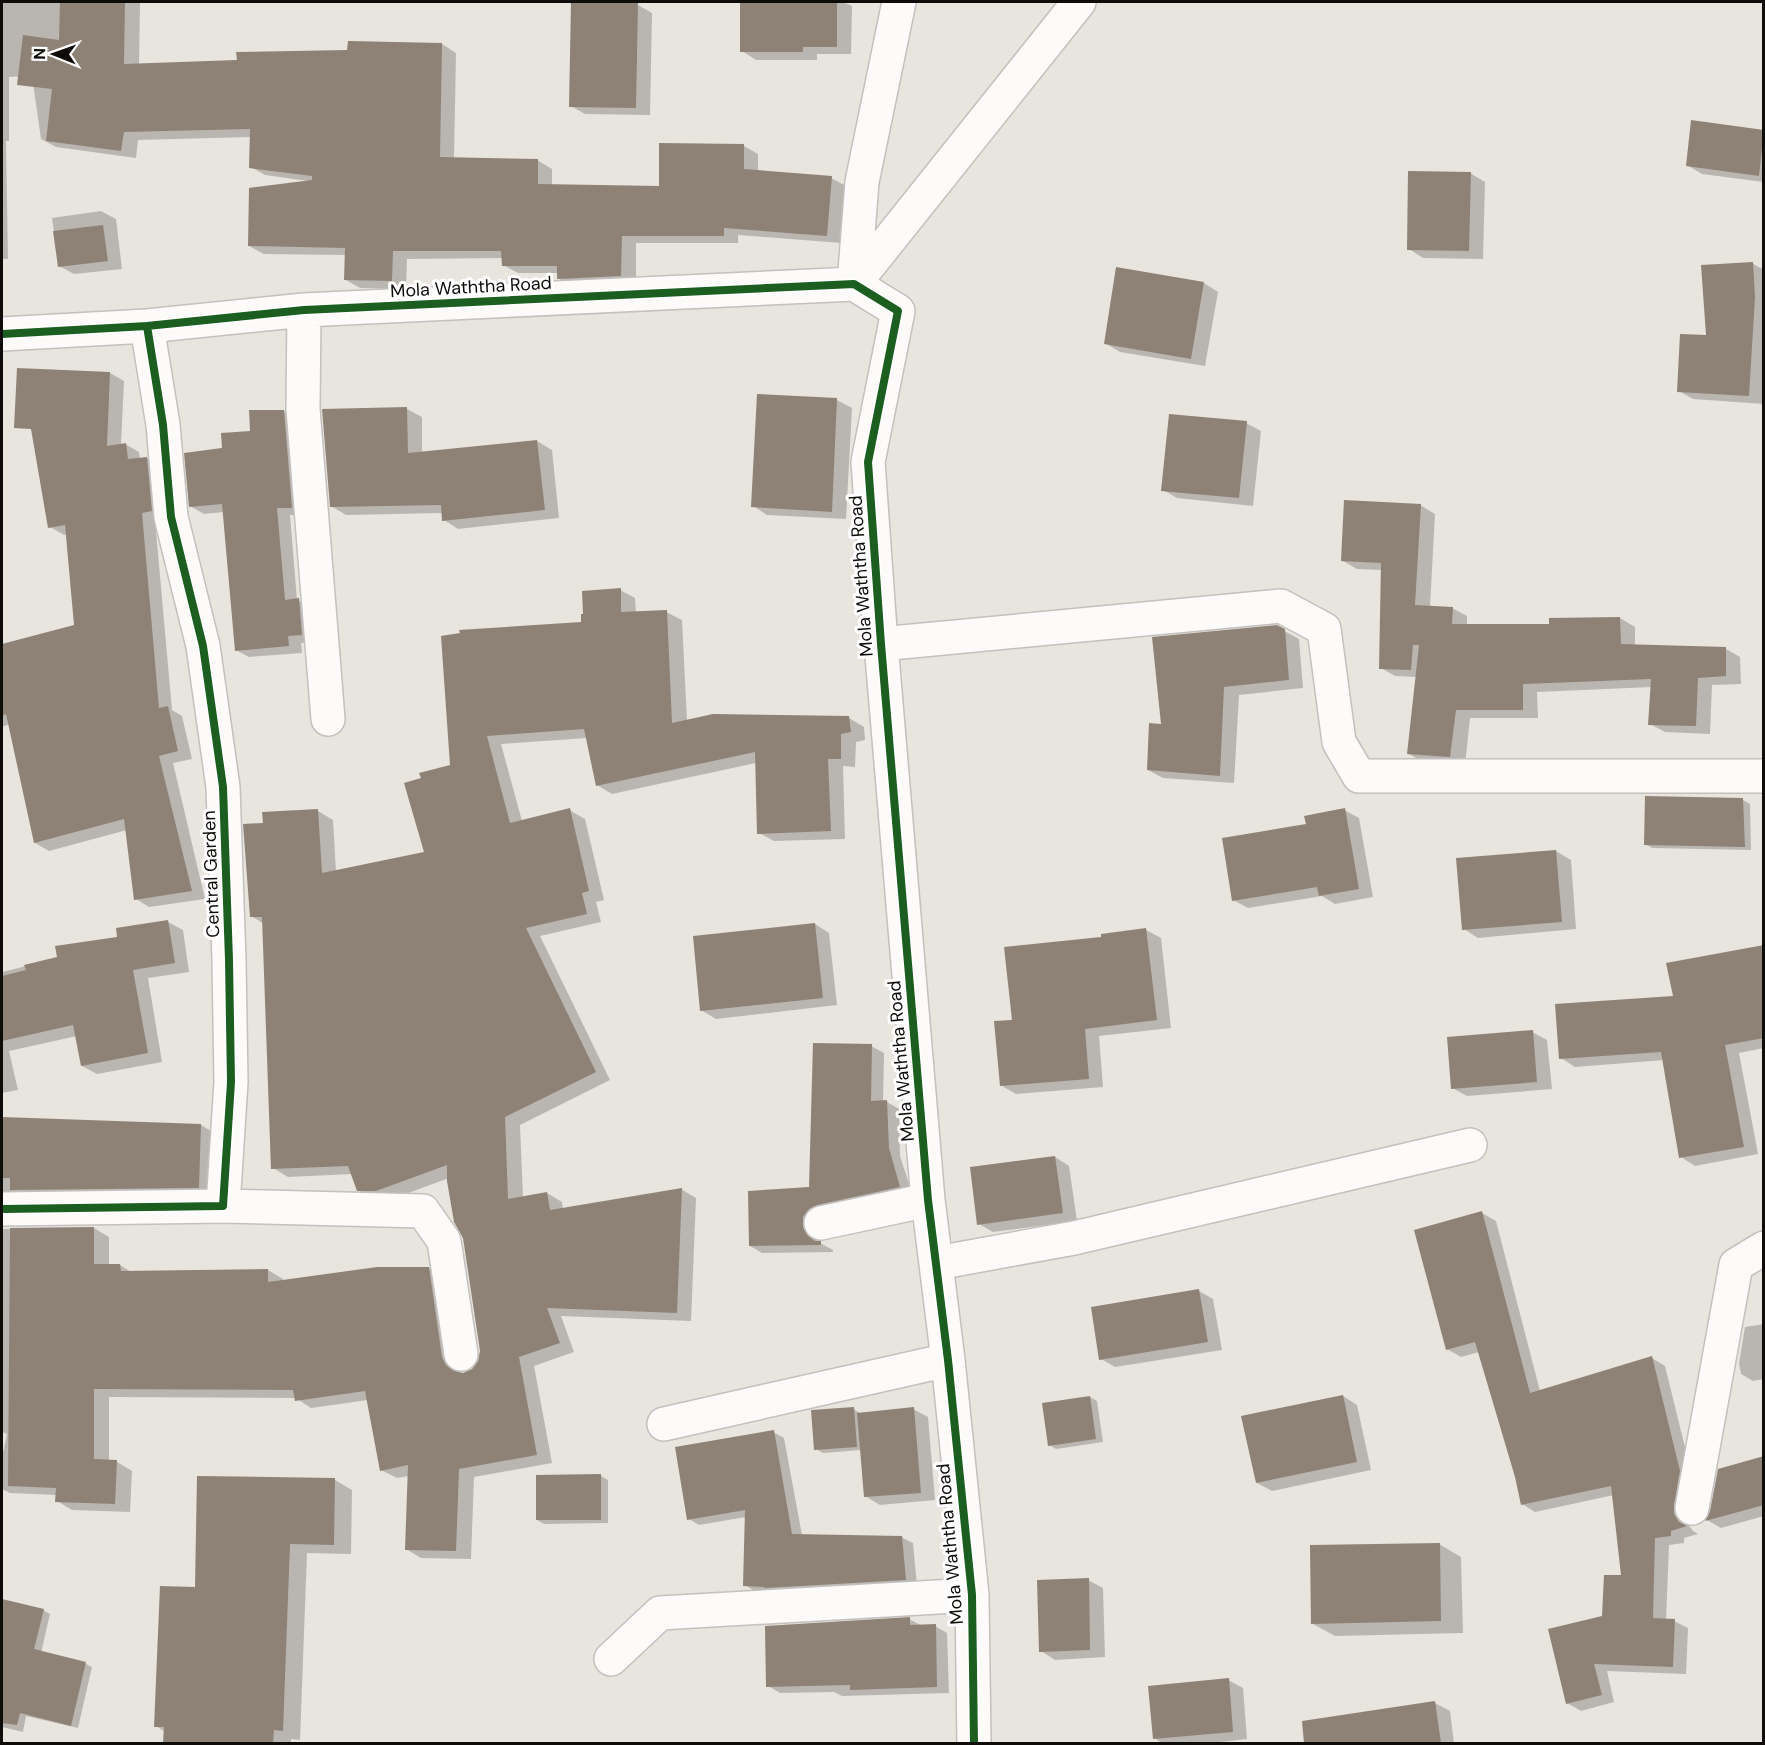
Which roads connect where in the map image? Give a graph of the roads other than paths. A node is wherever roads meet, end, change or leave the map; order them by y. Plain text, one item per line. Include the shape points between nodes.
1 (899, 2) edge
2 (1079, 2) edge
3 (854, 284) junction
4 (304, 310) junction
5 (147, 326) junction
6 (2, 334) edge
7 (881, 644) junction
8 (328, 719) dead end
9 (1764, 776) edge
10 (1470, 1145) dead end
11 (928, 1200) junction
12 (223, 1206) junction
13 (2, 1209) edge
14 (821, 1222) dead end
15 (1764, 1248) edge
16 (937, 1263) junction
17 (461, 1354) dead end
18 (948, 1360) junction
19 (664, 1424) dead end
20 (1692, 1508) dead end
21 (972, 1595) junction
22 (612, 1659) dead end
23 (975, 1743) edge

1 - 3 street via 862,182
2 - 3 street
3 - 4 street, Mola Waththa Road
3 - 7 street, Mola Waththa Road via 898,311 868,462
4 - 5 street, Mola Waththa Road
4 - 8 street via 303,410
5 - 6 street, Mola Waththa Road
5 - 12 street, Central Garden via 163,425 171,517 203,646 223,787 231,1082
7 - 9 street via 1281,606 1324,629 1339,742 1359,776
7 - 11 street, Mola Waththa Road
10 - 16 street via 1074,1238
11 - 14 street
11 - 16 street, Mola Waththa Road
12 - 13 street
12 - 17 street via 423,1211 444,1241
15 - 20 street via 1736,1264
16 - 18 street, Mola Waththa Road
18 - 19 street
18 - 21 street, Mola Waththa Road
21 - 22 street via 660,1613
21 - 23 street, Mola Waththa Road

